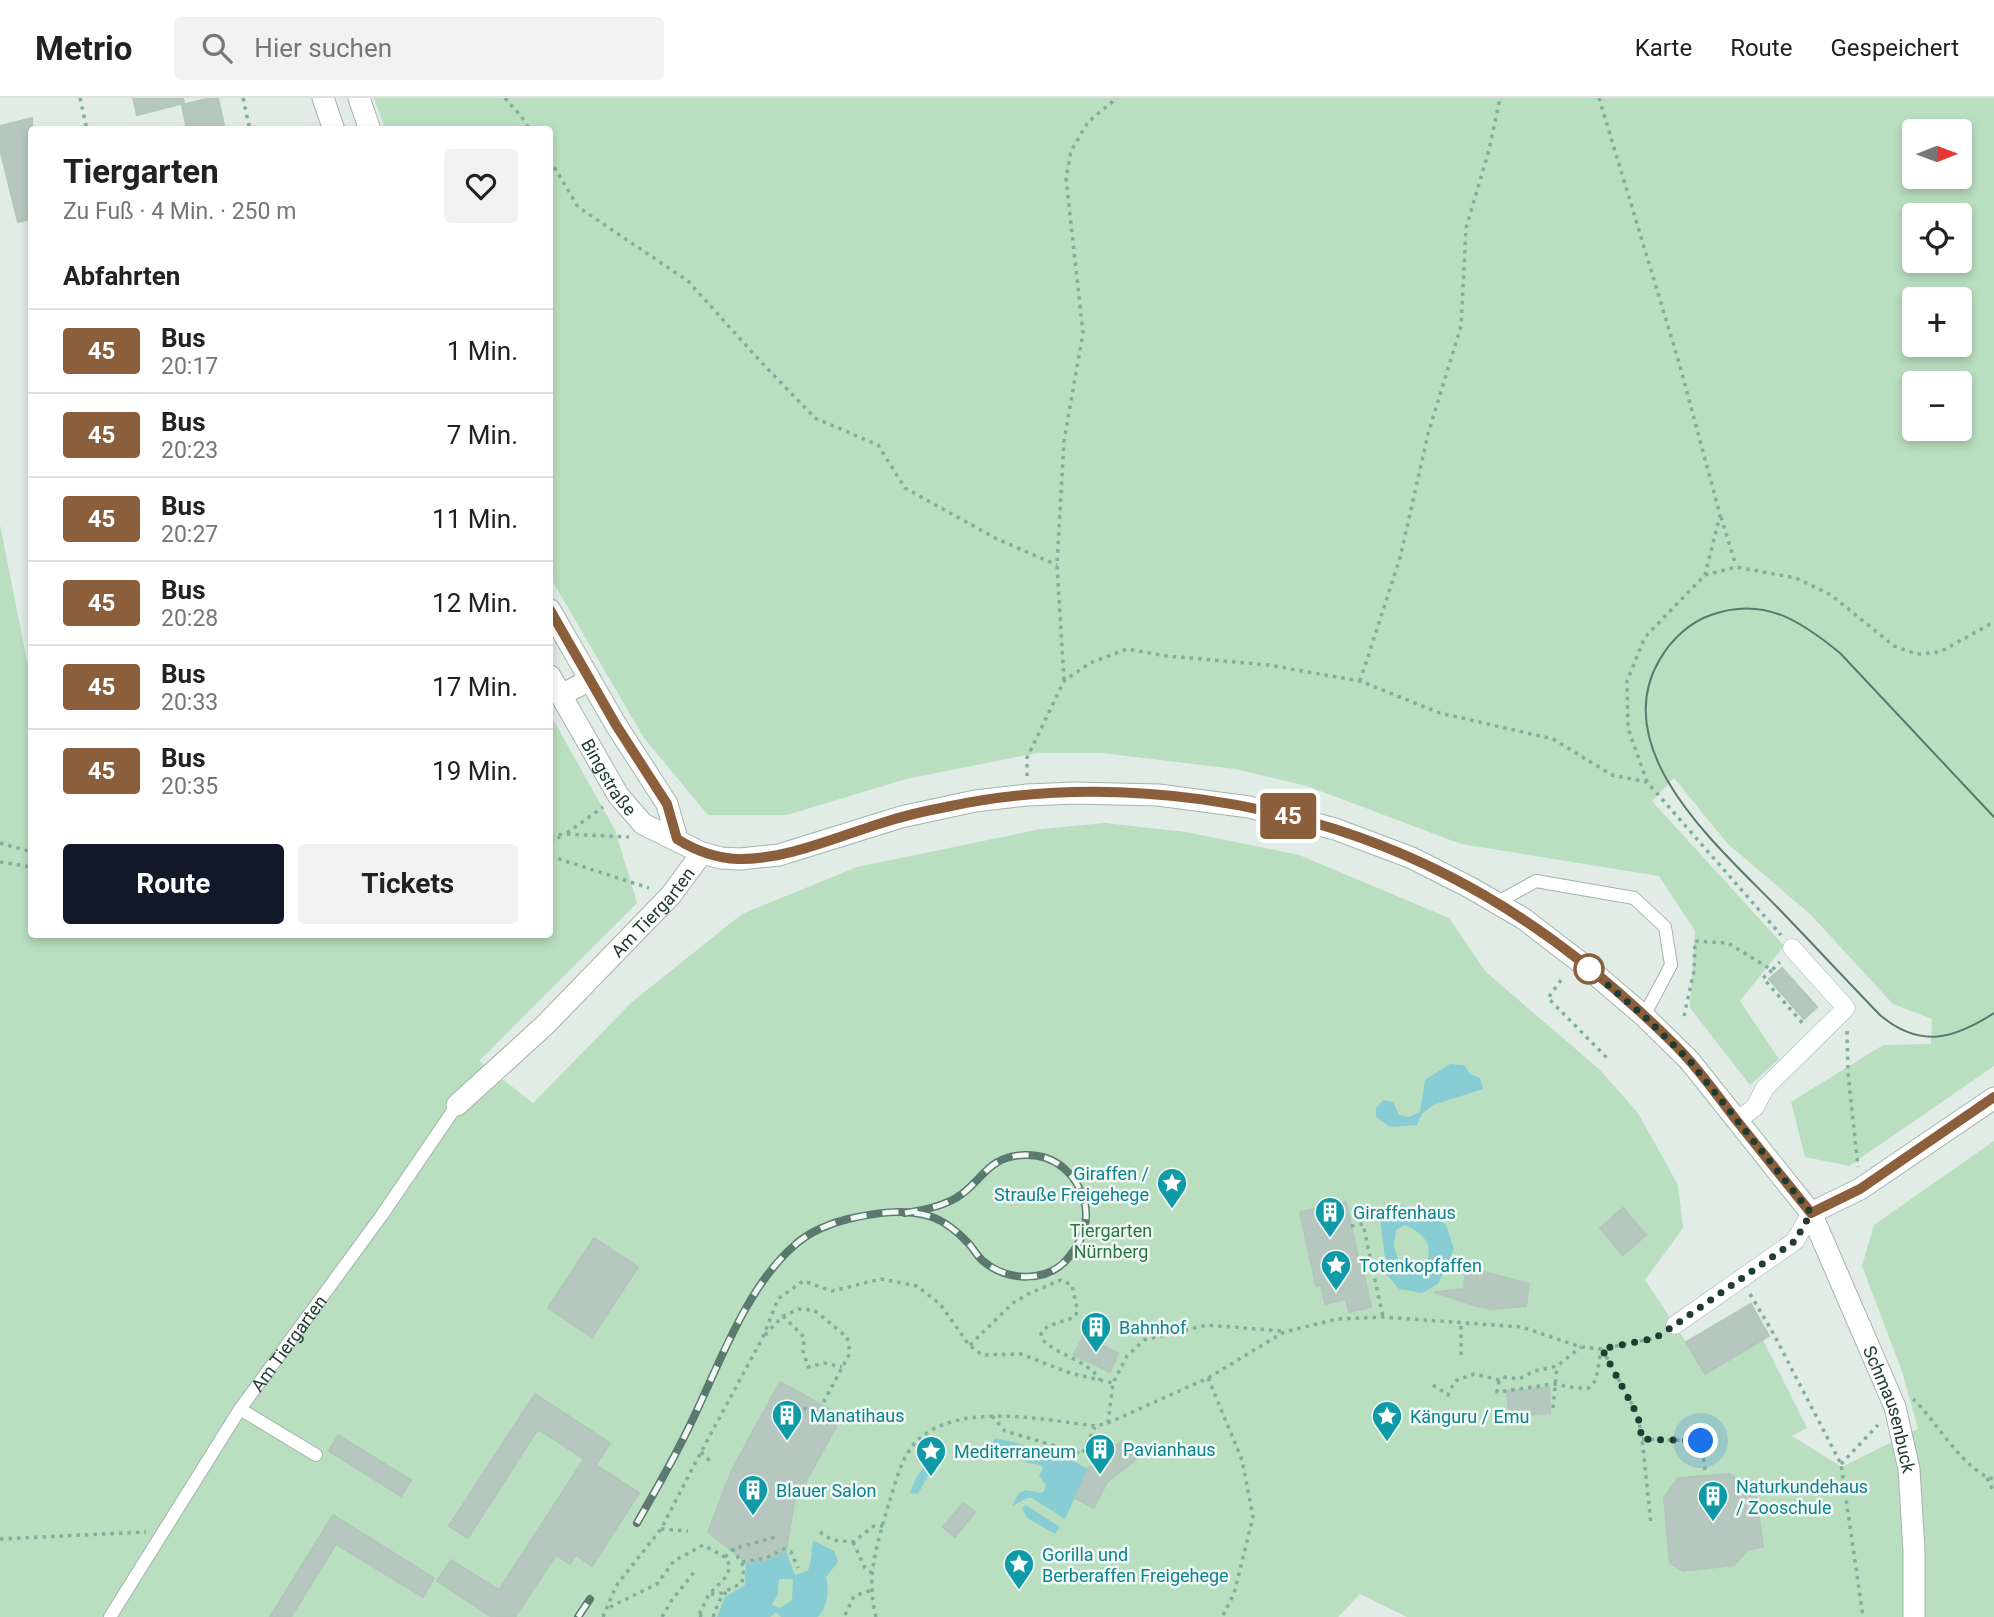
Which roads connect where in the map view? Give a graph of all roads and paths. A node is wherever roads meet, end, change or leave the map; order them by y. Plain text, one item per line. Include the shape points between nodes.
1 (80, 98) edge
2 (243, 98) edge
3 (323, 98) edge
4 (359, 98) edge
5 (505, 98) edge
6 (1500, 98) edge
7 (1598, 98) edge
8 (1115, 99) edge
9 (86, 126) edge
10 (249, 126) edge
11 (333, 126) edge
12 (369, 126) edge
13 (527, 126) edge
14 (553, 165) edge
15 (1720, 515) junction
16 (1057, 565) junction
17 (1736, 567) junction
18 (1705, 575) junction
19 (553, 615) edge
20 (1994, 622) edge
21 (590, 680) junction
22 (553, 681) edge
23 (1064, 681) junction
24 (1360, 681) junction
25 (561, 695) junction
26 (1647, 782) junction
27 (618, 795) junction
28 (1027, 795) junction
29 (565, 834) junction
30 (553, 836) edge
31 (639, 838) dead end
32 (677, 839) junction
33 (553, 840) edge
34 (0, 843) edge
35 (28, 851) edge
36 (702, 853) junction
37 (553, 857) edge
38 (0, 862) edge
39 (28, 866) edge
40 (671, 895) junction
41 (1496, 903) junction
42 (1792, 948) joint
43 (1779, 962) dead end
44 (1772, 970) junction
45 (1561, 980) dead end
46 (1846, 1008) junction
47 (1644, 1016) junction
48 (1684, 1016) dead end
49 (1816, 1038) junction
50 (1609, 1060) dead end
51 (1994, 1097) edge
52 (457, 1105) joint
53 (1737, 1121) junction
54 (1860, 1189) junction
55 (1811, 1213) junction
56 (1351, 1226) dead end
57 (1741, 1280) junction
58 (783, 1316) junction
59 (1383, 1317) junction
60 (1461, 1322) junction
61 (1675, 1325) joint
62 (1284, 1332) junction
63 (764, 1338) junction
64 (969, 1345) junction
65 (1581, 1347) junction
66 (1602, 1349) junction
67 (1461, 1355) dead end
68 (1556, 1366) junction
69 (842, 1367) junction
70 (1208, 1378) junction
71 (1499, 1380) junction
72 (1101, 1382) junction
73 (1113, 1384) junction
74 (1554, 1384) junction
75 (1433, 1385) dead end
76 (1893, 1401) junction
77 (796, 1404) dead end
78 (822, 1405) dead end
79 (1553, 1408) dead end
80 (240, 1409) junction
81 (811, 1412) dead end
82 (992, 1416) junction
83 (1108, 1423) junction
84 (1096, 1426) junction
85 (1642, 1439) junction
86 (701, 1452) junction
87 (316, 1455) dead end
88 (710, 1461) dead end
89 (1841, 1464) junction
90 (1705, 1470) dead end
91 (1986, 1477) junction
92 (1994, 1479) edge
93 (1994, 1492) edge
94 (1651, 1524) dead end
95 (883, 1526) junction
96 (661, 1529) junction
97 (165, 1531) junction
98 (688, 1531) dead end
99 (820, 1532) dead end
100 (779, 1536) dead end
101 (0, 1539) edge
102 (853, 1542) junction
103 (733, 1549) junction
104 (724, 1557) junction
105 (742, 1562) junction
106 (798, 1568) dead end
107 (695, 1571) dead end
108 (873, 1574) junction
109 (872, 1590) junction
110 (727, 1591) junction
111 (709, 1594) junction
112 (608, 1608) junction
113 (845, 1615) dead end
114 (699, 1616) edge
115 (110, 1617) edge
116 (603, 1617) edge
117 (662, 1617) edge
118 (707, 1617) edge
119 (713, 1617) edge
120 (876, 1617) edge
121 (1222, 1617) edge
122 (1863, 1617) edge
123 (1914, 1617) edge

1 - 9 path
2 - 10 path
3 - 11 street
4 - 12 street
5 - 13 path
6 - 24 path via 1466,229 1461,326 1428,434 1400,558
7 - 15 path
8 - 16 path via 1088,122 1071,151 1066,178 1083,332 1064,441
14 - 16 path via 578,207 688,281 815,418 878,445 905,488 997,539
15 - 17 path
15 - 18 path
16 - 23 path
17 - 18 path
17 - 20 path via 1796,578 1831,595 1894,646 1917,654 1940,652
18 - 26 path via 1645,637 1627,681 1628,728
19 - 21 street, Bingstraße
21 - 25 street
21 - 32 street, Bingstraße via 667,804
22 - 25 street, Bingstraße
23 - 24 path via 1090,663 1126,649
23 - 28 path via 1027,758
24 - 26 path via 1440,713 1553,739 1612,775
25 - 27 street, Bingstraße
26 - 42 path
27 - 29 path
27 - 32 street, Bingstraße via 643,824
28 - 36 street, Am Tiergarten via 909,815 772,856 740,859
28 - 41 street, Am Tiergarten via 1158,795 1272,812 1386,847
29 - 30 path
29 - 31 path
29 - 33 path
32 - 36 street, Bingstraße
34 - 35 path
36 - 40 street, Am Tiergarten
37 - 40 path
38 - 39 path
40 - 52 street, Am Tiergarten via 545,1025
41 - 47 street, Am Tiergarten via 1550,938
41 - 47 lane via 1536,881 1634,898 1665,927 1671,965
42 - 46 street
43 - 44 path
44 - 48 path via 1728,943 1695,941
44 - 49 path via 1763,978
45 - 50 path via 1548,998
46 - 49 street
46 - 54 path
47 - 53 street, Am Tiergarten via 1689,1060
49 - 53 street
51 - 54 street
52 - 80 lane, Am Tiergarten
53 - 55 street, Am Tiergarten
54 - 55 street
55 - 57 street via 1795,1241
55 - 76 street, Schmausenbuck
56 - 59 path via 1363,1224
57 - 61 street
57 - 89 path
58 - 63 path
58 - 69 path via 804,1337 808,1367 824,1363
58 - 69 path via 800,1309 814,1310 847,1338 850,1353
59 - 60 path
59 - 62 path via 1337,1319
60 - 65 path via 1522,1326
60 - 67 path
61 - 66 path via 1655,1338
62 - 70 path
62 - 73 path via 1207,1325 1144,1340 1127,1356
63 - 64 path via 778,1299 803,1281 832,1291 881,1279 917,1286 940,1304
63 - 86 path
64 - 72 path via 982,1355 1021,1354
64 - 72 path via 1013,1303 1061,1280 1072,1285 1076,1315 1048,1326 1041,1339 1095,1371
65 - 66 path
65 - 68 path
66 - 74 path via 1596,1380 1589,1388
66 - 85 path via 1638,1416
68 - 71 path via 1519,1379
68 - 74 path
69 - 78 path
70 - 83 path
70 - 121 path via 1242,1460 1252,1517 1234,1594
71 - 74 path via 1497,1392
71 - 75 path via 1474,1374 1455,1381 1448,1395
72 - 73 path
73 - 83 path
74 - 79 path
76 - 89 path
76 - 91 path via 1914,1399 1969,1464
76 - 123 street, Schmausenbuck via 1909,1469
77 - 81 path
80 - 87 lane
80 - 97 lane, Am Tiergarten
82 - 84 path
82 - 84 path via 1005,1432 1082,1454
82 - 95 path via 937,1426 915,1443 899,1470
83 - 84 path
85 - 90 path via 1701,1441
85 - 94 path
86 - 88 path
86 - 96 path
89 - 122 path
91 - 92 path
91 - 93 path
95 - 102 path via 874,1526
95 - 108 path
96 - 98 path
96 - 112 path via 617,1586
97 - 101 path
97 - 115 lane, Am Tiergarten
99 - 102 path via 832,1541
100 - 103 path
102 - 108 path via 864,1568
103 - 104 path
103 - 105 path
104 - 111 path via 730,1566 727,1576
104 - 112 path via 703,1545 674,1562 657,1584
105 - 106 path via 784,1549 791,1552
105 - 110 path via 742,1583
107 - 117 path
108 - 109 path
109 - 113 path via 853,1597
109 - 120 path
110 - 111 path
110 - 119 path
111 - 114 path
112 - 116 path
114 - 118 path

